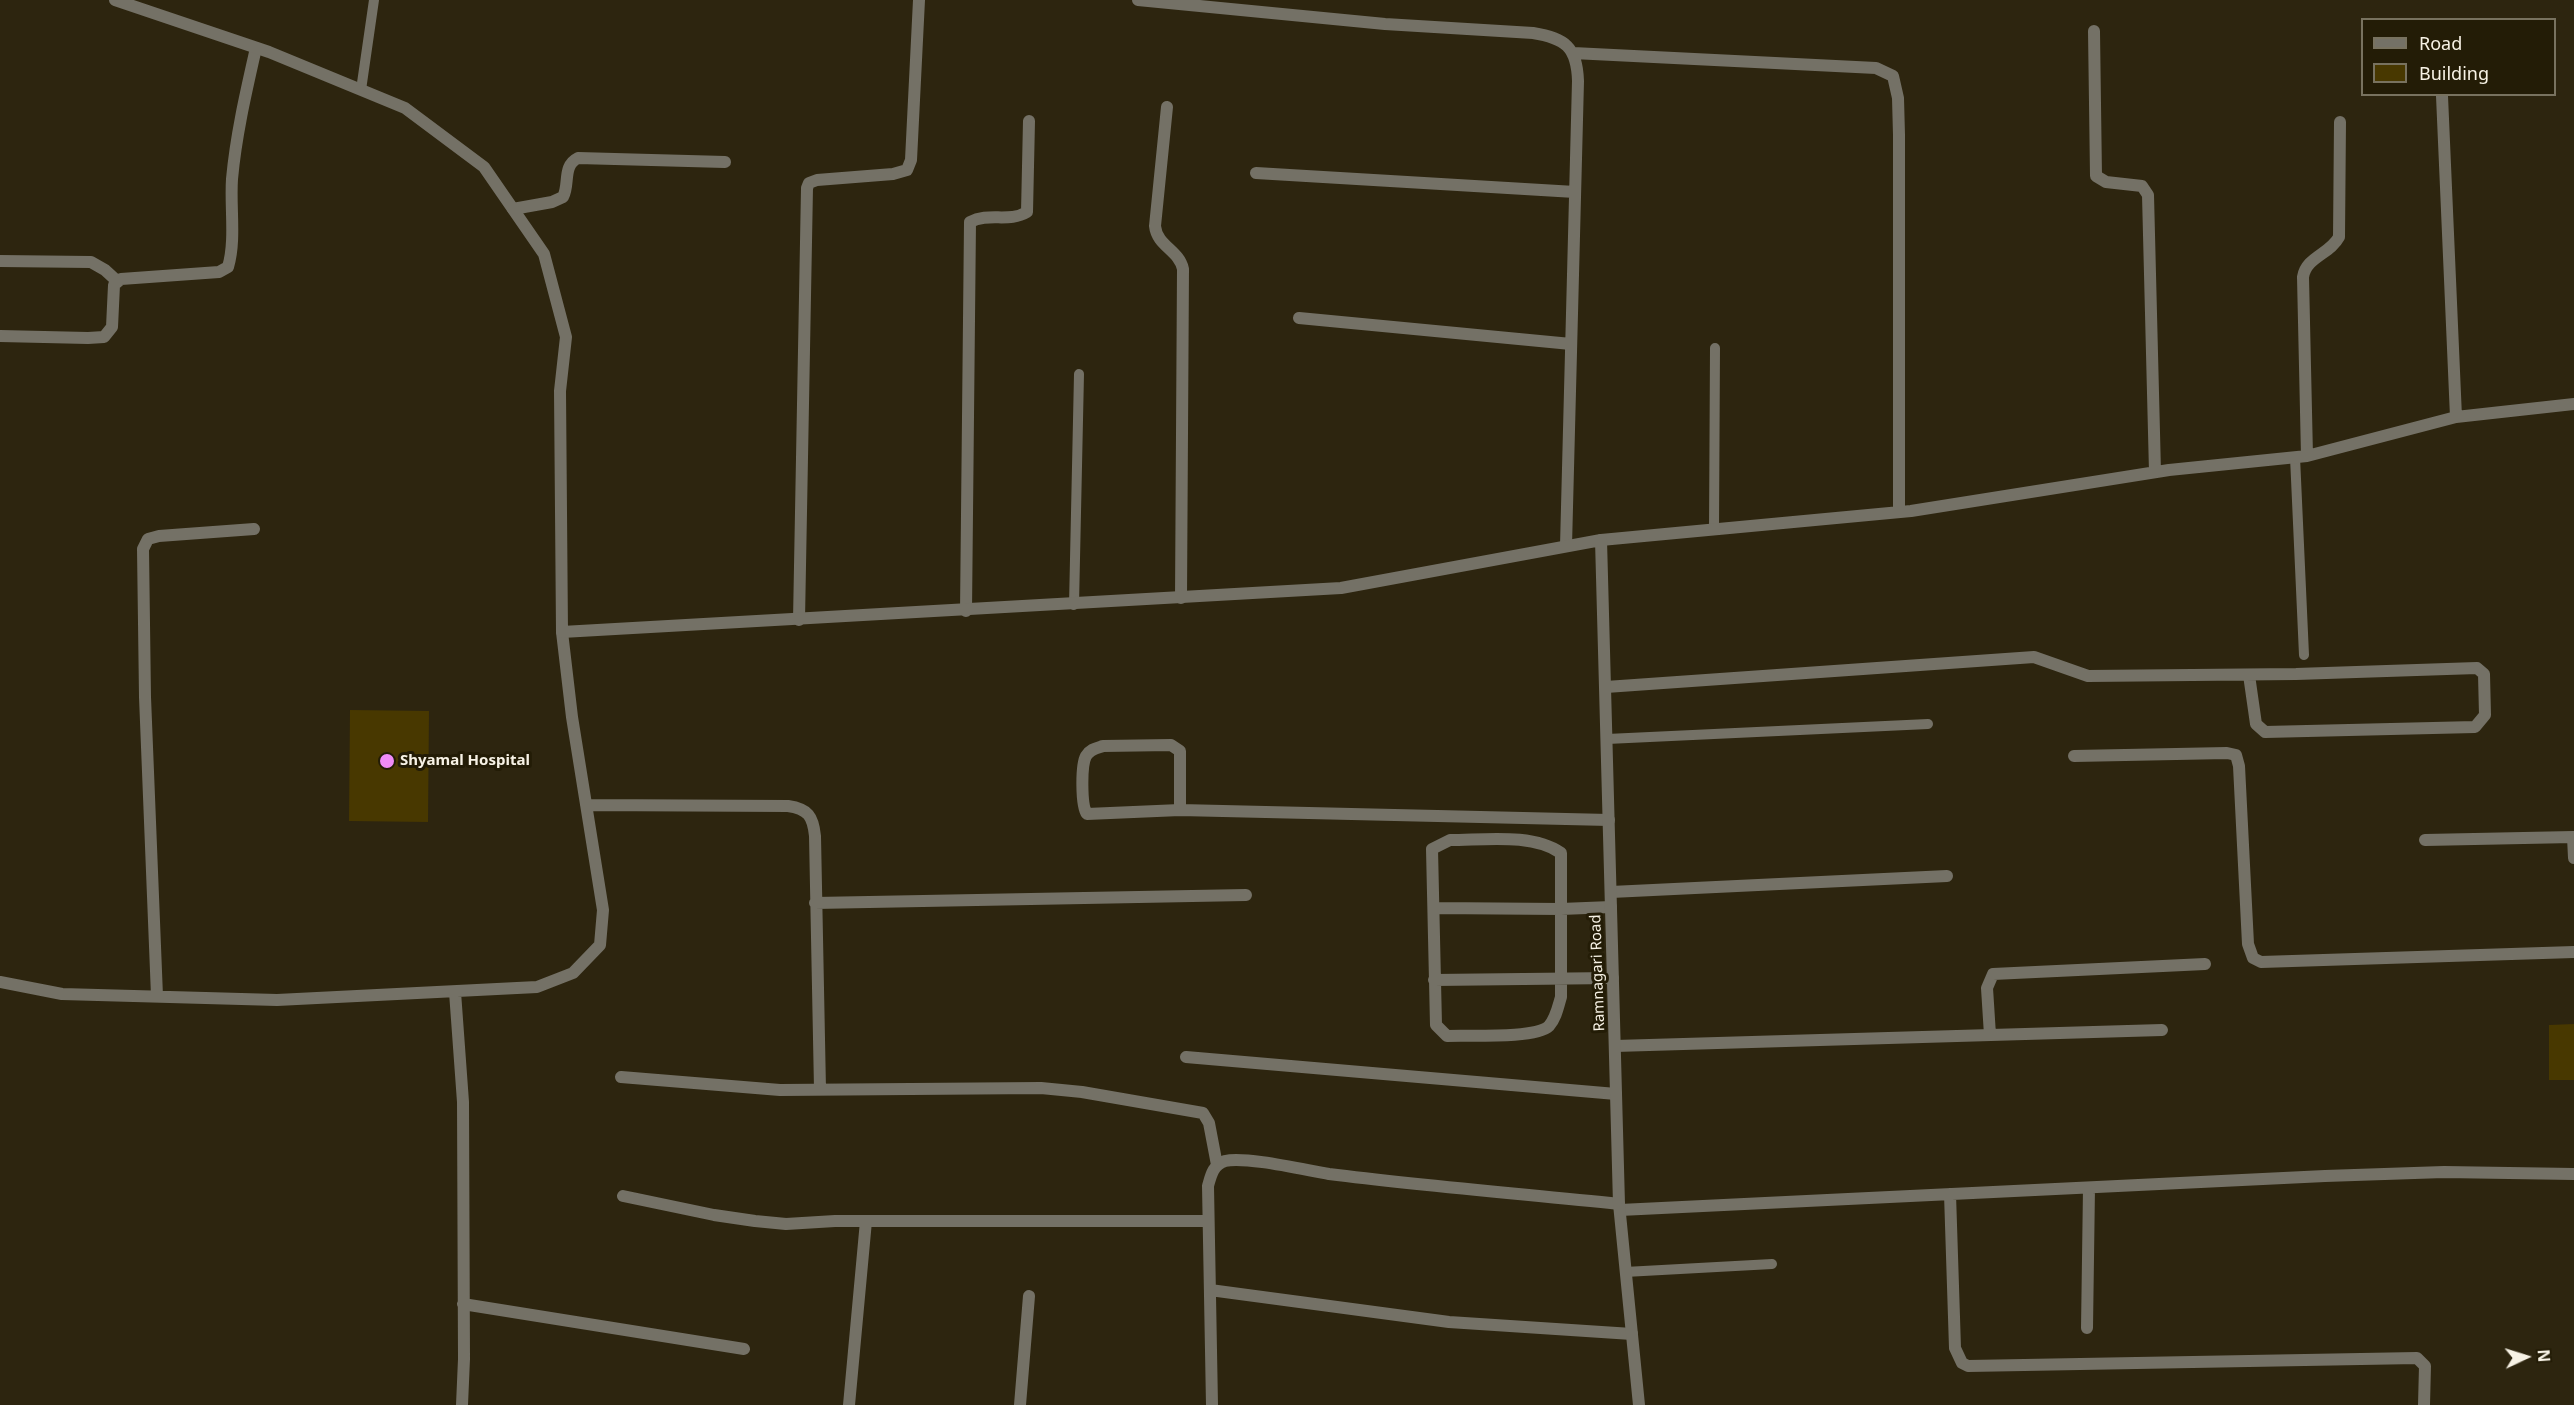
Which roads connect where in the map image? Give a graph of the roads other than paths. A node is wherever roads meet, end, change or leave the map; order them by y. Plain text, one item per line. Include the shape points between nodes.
1 (115, 0) edge
2 (374, 0) edge
3 (919, 0) edge
4 (1138, 0) edge
5 (2094, 32) dead end
6 (256, 48) junction
7 (1573, 53) junction
8 (361, 90) junction
9 (2442, 96) edge
10 (1167, 107) dead end
11 (1029, 121) dead end
12 (2340, 122) dead end
13 (725, 162) dead end
14 (1256, 173) dead end
15 (1575, 192) junction
16 (513, 209) junction
17 (0, 261) edge
18 (117, 281) junction
19 (1299, 318) dead end
20 (0, 336) edge
21 (1571, 344) junction
22 (1715, 348) dead end
23 (1079, 374) dead end
24 (2574, 404) edge
25 (2456, 417) junction
26 (2301, 457) junction
27 (2155, 472) junction
28 (1899, 512) junction
29 (254, 529) dead end
30 (1714, 529) junction
31 (1601, 540) junction
32 (1566, 546) junction
33 (1181, 598) junction
34 (1074, 605) junction
35 (966, 611) junction
36 (799, 620) junction
37 (562, 632) junction
38 (2304, 655) dead end
39 (2249, 675) junction
40 (1606, 687) junction
41 (1928, 724) dead end
42 (1607, 739) junction
43 (2074, 756) dead end
44 (586, 805) junction
45 (1180, 810) junction
46 (1609, 820) junction
47 (2425, 840) dead end
48 (2574, 858) edge
49 (1947, 876) dead end
50 (1611, 892) junction
51 (1246, 895) dead end
52 (815, 903) junction
53 (1611, 907) junction
54 (1434, 908) junction
55 (1562, 909) junction
56 (2574, 952) edge
57 (2205, 964) dead end
58 (1613, 978) junction
59 (1562, 979) junction
60 (1434, 980) junction
61 (0, 982) edge
62 (455, 993) junction
63 (157, 996) junction
64 (2162, 1030) dead end
65 (1990, 1035) junction
66 (1615, 1046) junction
67 (1186, 1057) dead end
68 (621, 1077) dead end
69 (820, 1089) junction
70 (1616, 1094) junction
71 (1217, 1165) junction
72 (2574, 1174) edge
73 (2089, 1188) junction
74 (1950, 1194) junction
75 (623, 1196) dead end
76 (1619, 1207) junction
77 (866, 1221) junction
78 (1208, 1221) junction
79 (1772, 1264) dead end
80 (1625, 1272) junction
81 (1210, 1290) junction
82 (1029, 1296) dead end
83 (463, 1304) junction
84 (2087, 1328) dead end
85 (1632, 1334) junction
86 (744, 1349) dead end
87 (462, 1405) edge
88 (849, 1405) edge
89 (1020, 1405) edge
90 (1212, 1405) edge
91 (1639, 1405) edge
92 (2424, 1405) edge

1 - 6 street
2 - 8 lane
3 - 36 street via 911,160 907,170 817,180 807,188
4 - 7 street via 1385,24 1533,33 1564,42
5 - 27 street via 2096,176 2106,182 2142,186 2148,195
6 - 8 street
6 - 18 street via 237,133 228,267 219,272
7 - 15 street via 1578,66
7 - 28 street via 1876,68 1893,76 1899,135
8 - 16 street via 405,108 484,168
9 - 25 street
10 - 33 street via 1155,226 1158,239 1178,256 1183,270
11 - 35 street via 1027,212 1017,218 980,217 970,222
12 - 26 street via 2339,237 2306,266 2303,277
13 - 16 street via 585,156 571,161 566,192 559,200
14 - 15 street
15 - 21 street
16 - 37 street via 544,254 566,337 560,391
17 - 18 street via 92,262
18 - 20 street via 113,290 112,327 104,337
19 - 21 street
21 - 32 street
22 - 30 lane
23 - 34 lane
24 - 25 street
25 - 26 street
26 - 27 street
26 - 38 lane
27 - 28 street
28 - 30 street
29 - 63 street via 159,536 148,539 144,549 145,697
30 - 31 street
31 - 32 street
31 - 40 street, Ramnagari Road
32 - 33 street via 1341,588
33 - 34 street
34 - 35 street
35 - 36 street
36 - 37 street
37 - 44 street
39 - 39 street via 2256,724 2265,732 2475,727 2485,715 2484,674 2477,668
39 - 40 street via 2088,676 2034,657
40 - 42 street, Ramnagari Road
41 - 42 lane
42 - 46 street, Ramnagari Road
43 - 56 street via 2236,755 2248,944 2253,958 2261,962
44 - 52 street via 788,806 806,810 814,822
44 - 62 street via 603,909 600,945 573,973 537,987
45 - 45 street via 1180,751 1170,745 1103,746 1085,757 1082,801 1087,814
45 - 46 street
46 - 50 street, Ramnagari Road
47 - 48 street via 2573,837
49 - 50 street
50 - 53 street, Ramnagari Road
51 - 52 street
52 - 69 street
53 - 55 street
53 - 58 street, Ramnagari Road
54 - 55 street
54 - 55 street via 1432,849 1450,840 1522,840 1550,845 1561,853
54 - 60 street
55 - 59 street
57 - 65 street via 1993,974 1987,988
58 - 59 street
58 - 66 street, Ramnagari Road
59 - 60 street
59 - 60 street via 1556,1017 1547,1028 1532,1033 1447,1036 1436,1025
61 - 63 street via 62,994
62 - 63 street via 277,1000
62 - 83 street via 463,1102
64 - 65 street
65 - 66 street
66 - 70 street, Ramnagari Road
67 - 70 street
68 - 69 street via 780,1090
69 - 71 street via 1041,1088 1197,1111 1207,1117
70 - 76 street, Ramnagari Road
71 - 76 street via 1241,1160
71 - 78 street via 1208,1186
72 - 73 street via 2432,1172
73 - 74 street
73 - 84 street
74 - 76 street
74 - 92 street via 1955,1348 1957,1357 1968,1366 2417,1358 2424,1366
75 - 77 street via 755,1221
76 - 80 street, Ramnagari Road
77 - 78 street
77 - 88 street
78 - 81 street
79 - 80 lane
80 - 85 street, Ramnagari Road
81 - 85 street via 1449,1322
81 - 90 street
82 - 89 street
83 - 86 street
83 - 87 street
85 - 91 street, Ramnagari Road

